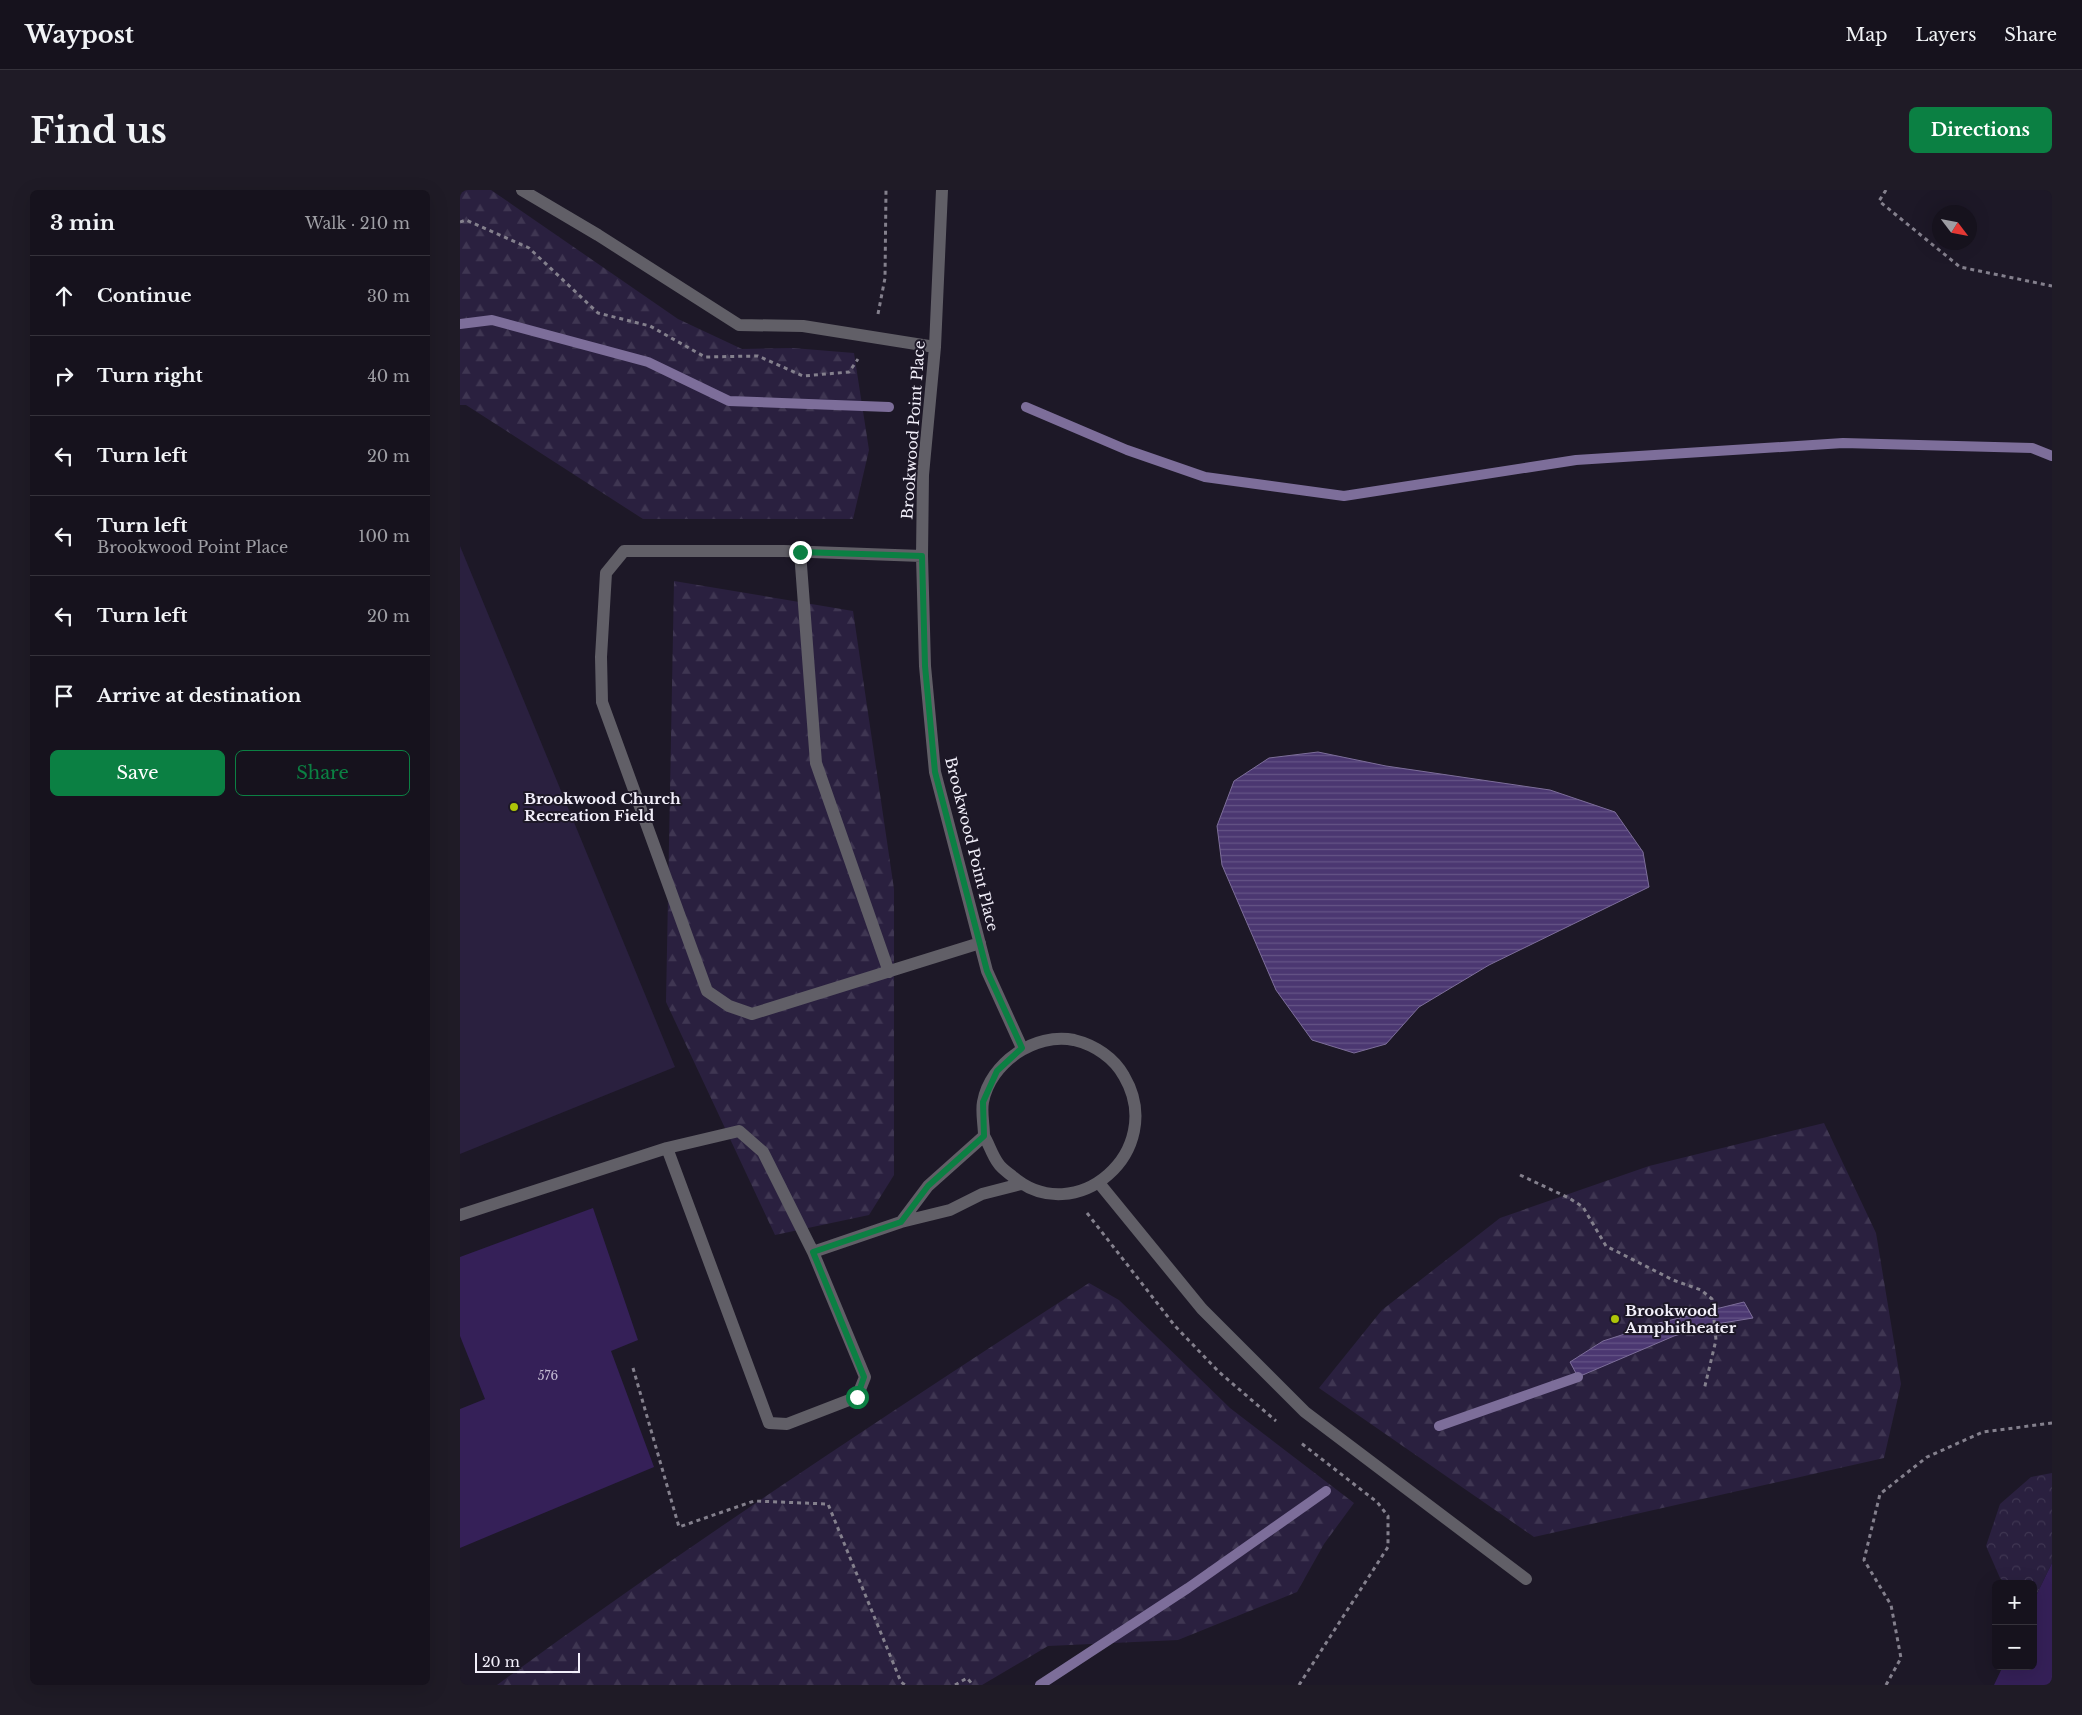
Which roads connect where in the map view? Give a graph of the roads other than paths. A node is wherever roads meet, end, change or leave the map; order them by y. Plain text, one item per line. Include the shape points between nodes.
1 (522, 190) edge
2 (942, 190) edge
3 (935, 348) junction
4 (800, 552) junction
5 (922, 556) junction
6 (980, 943) junction
7 (889, 972) junction
8 (1022, 1048) junction
9 (984, 1136) junction
10 (667, 1148) junction
11 (1099, 1182) junction
12 (1021, 1184) junction
13 (460, 1215) edge
14 (901, 1222) junction
15 (813, 1252) junction
16 (1526, 1579) dead end

1 - 3 street via 739,325 803,326
2 - 3 street, Brookwood Point Place
3 - 5 street, Brookwood Point Place via 923,475
4 - 5 street
4 - 7 street via 816,762
4 - 7 street via 624,552 606,573 602,702 707,991 729,1006 752,1014
5 - 6 street, Brookwood Point Place via 925,666 935,772
6 - 7 street
6 - 8 street, Brookwood Point Place via 987,971
8 - 9 street via 997,1071 983,1102
8 - 11 street via 1046,1040 1073,1040 1098,1049 1118,1066 1132,1089 1137,1115 1132,1142 1119,1165
9 - 12 street via 998,1164
9 - 14 street via 928,1186
10 - 13 street
10 - 15 street via 739,1131 763,1152
10 - 15 street via 768,1423 787,1424 857,1397 864,1377
11 - 12 street via 1073,1192 1046,1192
11 - 16 street via 1202,1309 1305,1412
12 - 14 street via 982,1194 950,1210
14 - 15 street

